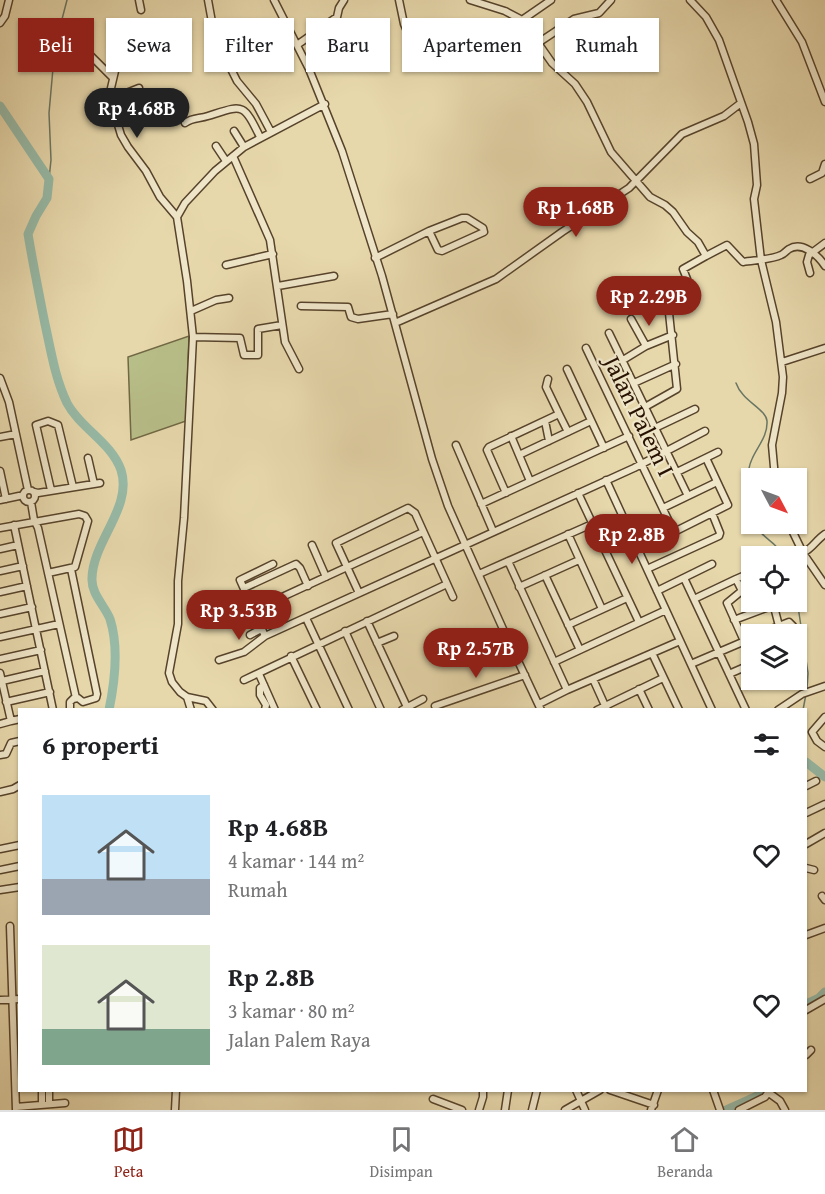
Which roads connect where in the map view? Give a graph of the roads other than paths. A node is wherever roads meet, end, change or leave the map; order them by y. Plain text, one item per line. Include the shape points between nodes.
1 (9, 0) edge
2 (139, 0) edge
3 (208, 0) edge
4 (274, 0) edge
5 (344, 0) edge
6 (399, 0) edge
7 (470, 0) edge
8 (551, 0) edge
9 (611, 0) edge
10 (690, 0) edge
11 (776, 0) edge
12 (141, 10) dead end
13 (403, 18) edge
14 (518, 18) edge
15 (525, 18) edge
16 (0, 23) edge
17 (543, 40) edge
18 (297, 45) junction
19 (543, 50) edge
20 (94, 59) edge
21 (114, 72) edge
22 (112, 77) junction
23 (139, 88) dead end
24 (114, 98) junction
25 (825, 102) edge
26 (741, 103) junction
27 (325, 104) junction
28 (185, 123) dead end
29 (234, 131) dead end
30 (272, 132) junction
31 (260, 137) junction
32 (216, 146) dead end
33 (244, 147) junction
34 (233, 156) junction
35 (226, 161) junction
36 (825, 164) edge
37 (810, 179) dead end
38 (636, 181) junction
39 (177, 217) junction
40 (429, 231) junction
41 (825, 243) edge
42 (811, 252) junction
43 (273, 254) junction
44 (706, 256) junction
45 (375, 258) junction
46 (761, 260) junction
47 (226, 265) dead end
48 (825, 266) edge
49 (810, 273) dead end
50 (334, 276) dead end
51 (278, 286) junction
52 (229, 298) dead end
53 (301, 306) dead end
54 (191, 311) junction
55 (393, 314) junction
56 (631, 319) dead end
57 (395, 322) junction
58 (282, 325) junction
59 (609, 333) dead end
60 (673, 335) junction
61 (193, 337) junction
62 (646, 346) junction
63 (586, 348) dead end
64 (825, 348) edge
65 (623, 360) junction
66 (782, 362) junction
67 (676, 364) junction
68 (299, 369) dead end
69 (567, 369) dead end
70 (0, 378) edge
71 (548, 379) dead end
72 (634, 383) junction
73 (645, 407) junction
74 (695, 409) dead end
75 (559, 414) junction
76 (545, 421) junction
77 (591, 421) junction
78 (655, 428) junction
79 (705, 431) dead end
80 (568, 432) junction
81 (16, 434) junction
82 (511, 436) junction
83 (628, 436) junction
84 (0, 437) edge
85 (549, 441) junction
86 (456, 445) dead end
87 (604, 448) junction
88 (666, 451) junction
89 (718, 452) dead end
90 (519, 455) junction
91 (88, 458) dead end
92 (706, 458) junction
93 (642, 464) junction
94 (774, 468) edge
95 (677, 472) junction
96 (0, 475) edge
97 (606, 480) junction
98 (530, 481) junction
99 (717, 482) junction
100 (73, 487) junction
101 (51, 490) junction
102 (31, 491) junction
103 (506, 493) junction
104 (578, 493) junction
105 (18, 496) dead end
106 (688, 496) junction
107 (3, 500) edge
108 (31, 502) junction
109 (481, 504) junction
110 (663, 508) junction
111 (712, 513) junction
112 (34, 520) junction
113 (592, 524) junction
114 (14, 525) junction
115 (0, 528) edge
116 (493, 531) junction
117 (423, 532) junction
118 (674, 532) junction
119 (568, 534) junction
120 (825, 534) edge
121 (464, 544) junction
122 (18, 545) junction
123 (312, 545) dead end
124 (637, 548) junction
125 (0, 549) edge
126 (807, 551) edge
127 (436, 558) junction
128 (807, 559) edge
129 (579, 560) junction
130 (508, 561) junction
131 (273, 564) dead end
132 (712, 564) dead end
133 (23, 567) junction
134 (71, 568) junction
135 (346, 568) junction
136 (648, 569) junction
137 (0, 571) edge
138 (825, 572) edge
139 (48, 573) junction
140 (479, 574) junction
141 (545, 575) junction
142 (326, 577) junction
143 (741, 577) edge
144 (818, 577) junction
145 (684, 579) junction
146 (736, 579) junction
147 (447, 584) junction
148 (825, 585) edge
149 (27, 586) junction
150 (308, 586) junction
151 (519, 587) junction
152 (741, 589) edge
153 (245, 591) junction
154 (657, 591) junction
155 (0, 592) edge
156 (741, 592) edge
157 (359, 593) junction
158 (453, 597) dead end
159 (627, 597) junction
160 (694, 599) junction
161 (32, 607) junction
162 (602, 609) junction
163 (254, 610) junction
164 (666, 610) junction
165 (752, 612) edge
166 (0, 614) edge
167 (226, 617) dead end
168 (306, 618) junction
169 (734, 620) junction
170 (367, 621) junction
171 (639, 622) junction
172 (59, 624) junction
173 (568, 625) junction
174 (36, 629) junction
175 (261, 629) junction
176 (345, 631) junction
177 (250, 634) dead end
178 (741, 635) edge
179 (265, 636) junction
180 (394, 636) dead end
181 (0, 637) edge
182 (680, 641) junction
183 (741, 642) edge
184 (377, 643) junction
185 (318, 644) junction
186 (41, 650) junction
187 (580, 650) junction
188 (718, 652) junction
189 (652, 653) junction
190 (291, 656) junction
191 (0, 659) edge
192 (219, 660) dead end
193 (554, 662) junction
194 (691, 664) junction
195 (741, 669) edge
196 (45, 671) junction
197 (0, 673) edge
198 (259, 674) junction
199 (729, 674) junction
200 (525, 675) junction
201 (663, 678) junction
202 (593, 679) junction
203 (244, 680) dead end
204 (2, 681) junction
205 (264, 685) junction
206 (405, 685) dead end
207 (825, 686) edge
208 (398, 688) junction
209 (639, 689) junction
210 (567, 690) junction
211 (50, 692) junction
212 (187, 697) junction
213 (76, 698) junction
214 (423, 699) dead end
215 (6, 702) junction
216 (83, 702) junction
217 (435, 706) dead end
218 (540, 707) edge
219 (54, 708) edge
220 (70, 708) edge
221 (82, 708) edge
222 (190, 708) edge
223 (211, 708) edge
224 (266, 708) edge
225 (274, 708) edge
226 (316, 708) edge
227 (348, 708) edge
228 (380, 708) edge
229 (404, 708) edge
230 (606, 708) edge
231 (648, 708) edge
232 (678, 708) edge
233 (711, 708) edge
234 (746, 708) edge
235 (781, 708) edge
236 (825, 717) edge
237 (18, 719) edge
238 (11, 721) junction
239 (0, 724) edge
240 (18, 741) edge
241 (825, 747) edge
242 (3, 755) edge
243 (7, 762) dead end
244 (816, 781) dead end
245 (18, 786) edge
246 (807, 786) edge
247 (0, 792) edge
248 (825, 804) edge
249 (807, 813) edge
250 (825, 834) edge
251 (807, 843) edge
252 (18, 845) edge
253 (0, 849) edge
254 (18, 866) edge
255 (807, 868) edge
256 (0, 870) edge
257 (814, 870) dead end
258 (18, 886) edge
259 (0, 890) edge
260 (10, 926) dead end
261 (825, 928) edge
262 (807, 935) edge
263 (11, 957) junction
264 (18, 957) edge
265 (16, 999) edge
266 (825, 999) edge
267 (0, 1000) edge
268 (807, 1010) edge
269 (43, 1092) edge
270 (49, 1092) edge
271 (176, 1092) edge
272 (483, 1092) edge
273 (508, 1092) edge
274 (536, 1092) edge
275 (577, 1092) edge
276 (596, 1092) edge
277 (615, 1092) edge
278 (657, 1092) edge
279 (711, 1092) edge
280 (769, 1092) edge
281 (433, 1099) dead end
282 (581, 1100) junction
283 (65, 1103) dead end
284 (46, 1105) junction
285 (652, 1107) edge
286 (16, 1108) edge
287 (719, 1108) edge
288 (175, 1110) edge
289 (462, 1110) edge
290 (479, 1110) edge
291 (505, 1110) edge
292 (532, 1110) edge
293 (565, 1110) edge
294 (585, 1110) edge
295 (739, 1110) edge
296 (785, 1110) edge

1 - 16 street
2 - 12 street
3 - 30 street via 228,63
4 - 18 street
5 - 18 street via 337,17
6 - 13 street
7 - 14 street
8 - 15 street
9 - 17 street via 599,12 574,19
10 - 26 street via 719,40
11 - 25 street via 802,42
18 - 27 street
19 - 38 street via 575,84 611,152
20 - 22 street
21 - 22 street
22 - 24 street
23 - 24 street
24 - 39 street via 123,139
26 - 38 street via 707,125 686,132
26 - 46 street via 757,167 754,199
27 - 30 street
27 - 45 street
28 - 31 street via 191,118 238,108 248,113
29 - 33 street
30 - 31 street
31 - 33 street
32 - 35 street
33 - 34 street
34 - 35 street
34 - 43 street
35 - 39 street via 189,198
36 - 37 street via 822,173
38 - 44 street via 650,197 673,212
38 - 57 street via 498,278
39 - 54 street
40 - 40 street via 462,218 484,230 440,251
40 - 45 street
41 - 42 street
42 - 46 street via 803,247 794,248
42 - 48 street
42 - 49 street via 807,262
43 - 47 street
43 - 51 street
44 - 46 street via 727,245 742,262
44 - 60 street via 683,268 687,280 670,291
45 - 55 street
46 - 66 street
50 - 51 street
51 - 58 street
52 - 54 street
53 - 55 street via 348,307 351,317 358,319
54 - 61 street
55 - 57 street
56 - 62 street
57 - 121 street via 439,480
58 - 61 street via 258,329 258,355 244,355 240,338
58 - 68 street via 285,342
59 - 65 street
60 - 62 street
60 - 67 street
61 - 212 street via 178,624 169,673 174,686
62 - 65 street
63 - 83 street, Jalan Palem I
64 - 66 street
65 - 72 street
66 - 94 street via 782,393 771,450
67 - 72 street
67 - 73 street via 677,390
69 - 77 street
70 - 81 street
71 - 75 street via 546,387
72 - 73 street
73 - 78 street
74 - 78 street
75 - 76 street
75 - 80 street
76 - 82 street
76 - 85 street
77 - 80 street
77 - 87 street
78 - 88 street
79 - 88 street
80 - 85 street
81 - 84 street
81 - 102 street
82 - 90 street
82 - 103 street via 488,448
83 - 87 street
83 - 93 street, Jalan Palem I
85 - 90 street
86 - 109 street
87 - 98 street
88 - 93 street
88 - 95 street
89 - 92 street
90 - 98 street
91 - 100 street via 97,483
92 - 95 street
92 - 99 street
93 - 97 street
93 - 110 street, Jalan Palem I
95 - 106 street
96 - 107 street
97 - 104 street
97 - 124 street
98 - 103 street
99 - 106 street
99 - 111 street via 728,505
100 - 101 street
100 - 101 street via 58,425 48,421 36,425
101 - 102 street
102 - 108 street via 35,498
102 - 108 street via 23,497
103 - 109 street
104 - 113 street
104 - 116 street
105 - 107 street
106 - 110 street
108 - 112 street
109 - 116 street
110 - 118 street, Jalan Palem I
111 - 118 street
111 - 136 street via 719,536
112 - 114 street
112 - 134 street via 85,516 88,521 75,567
112 - 139 street
113 - 119 street
113 - 159 street
114 - 115 street
114 - 122 street
116 - 121 street
117 - 127 street
117 - 135 street
117 - 135 street via 414,511 408,508 339,540 335,544
118 - 124 street
119 - 129 street
119 - 130 street
120 - 126 street
121 - 127 street
121 - 140 street
122 - 125 street
122 - 133 street
123 - 142 street
124 - 136 street
127 - 147 street
127 - 157 street
128 - 144 street
129 - 141 street
129 - 162 street
130 - 140 street
130 - 151 street
131 - 153 street via 241,579
132 - 145 street
133 - 137 street
133 - 149 street
134 - 139 street
134 - 216 street via 97,687 96,698
135 - 142 street
135 - 157 street
136 - 154 street
138 - 144 street
139 - 172 street
140 - 200 street
141 - 151 street
141 - 173 street
142 - 150 street
143 - 146 street
144 - 148 street
145 - 154 street
145 - 160 street
146 - 152 street
146 - 160 street
147 - 158 street
147 - 170 street
149 - 155 street
149 - 161 street
150 - 153 street via 296,564
150 - 163 street
151 - 193 street
153 - 163 street
153 - 167 street
154 - 164 street
156 - 169 street via 727,603
157 - 168 street
159 - 162 street
159 - 171 street
160 - 188 street
161 - 166 street
161 - 174 street
162 - 173 street
163 - 175 street
164 - 171 street
164 - 182 street
165 - 169 street
168 - 179 street
168 - 185 street
169 - 178 street
170 - 176 street
170 - 184 street
171 - 187 street
172 - 174 street
172 - 213 street
173 - 187 street
174 - 181 street
174 - 186 street
175 - 177 street
175 - 179 street
176 - 185 street
176 - 228 street
179 - 192 street via 244,652
180 - 184 street
182 - 189 street
182 - 194 street
183 - 188 street
184 - 208 street
185 - 190 street
185 - 227 street
186 - 191 street
186 - 196 street
187 - 193 street
188 - 194 street
188 - 199 street
189 - 201 street
189 - 202 street
190 - 198 street
190 - 226 street
193 - 210 street
194 - 233 street
195 - 199 street
196 - 204 street
196 - 211 street
197 - 204 street
198 - 203 street
198 - 205 street
199 - 234 street
200 - 217 street
200 - 218 street
201 - 209 street
201 - 232 street
202 - 210 street
202 - 230 street
204 - 215 street
205 - 224 street via 260,695
205 - 225 street
206 - 208 street
207 - 235 street via 802,694
208 - 229 street
209 - 230 street
209 - 231 street
210 - 218 street
211 - 215 street
211 - 219 street
212 - 222 street
212 - 223 street via 206,701
213 - 216 street
213 - 220 street via 70,702
214 - 229 street
215 - 238 street
216 - 221 street
236 - 241 street via 812,732
237 - 238 street
238 - 239 street
240 - 242 street via 10,743
242 - 243 street
244 - 246 street
245 - 247 street
248 - 249 street
250 - 251 street
252 - 253 street
254 - 256 street
255 - 257 street
258 - 259 street
260 - 263 street
261 - 262 street
263 - 264 street
263 - 265 street
265 - 267 street
265 - 286 street
266 - 268 street
269 - 284 street
270 - 284 street
271 - 288 street
272 - 290 street
273 - 291 street
274 - 292 street
275 - 282 street
276 - 282 street
277 - 285 street
278 - 285 street
279 - 287 street
280 - 295 street
280 - 296 street
281 - 289 street
282 - 293 street
282 - 294 street
283 - 284 street
284 - 286 street

